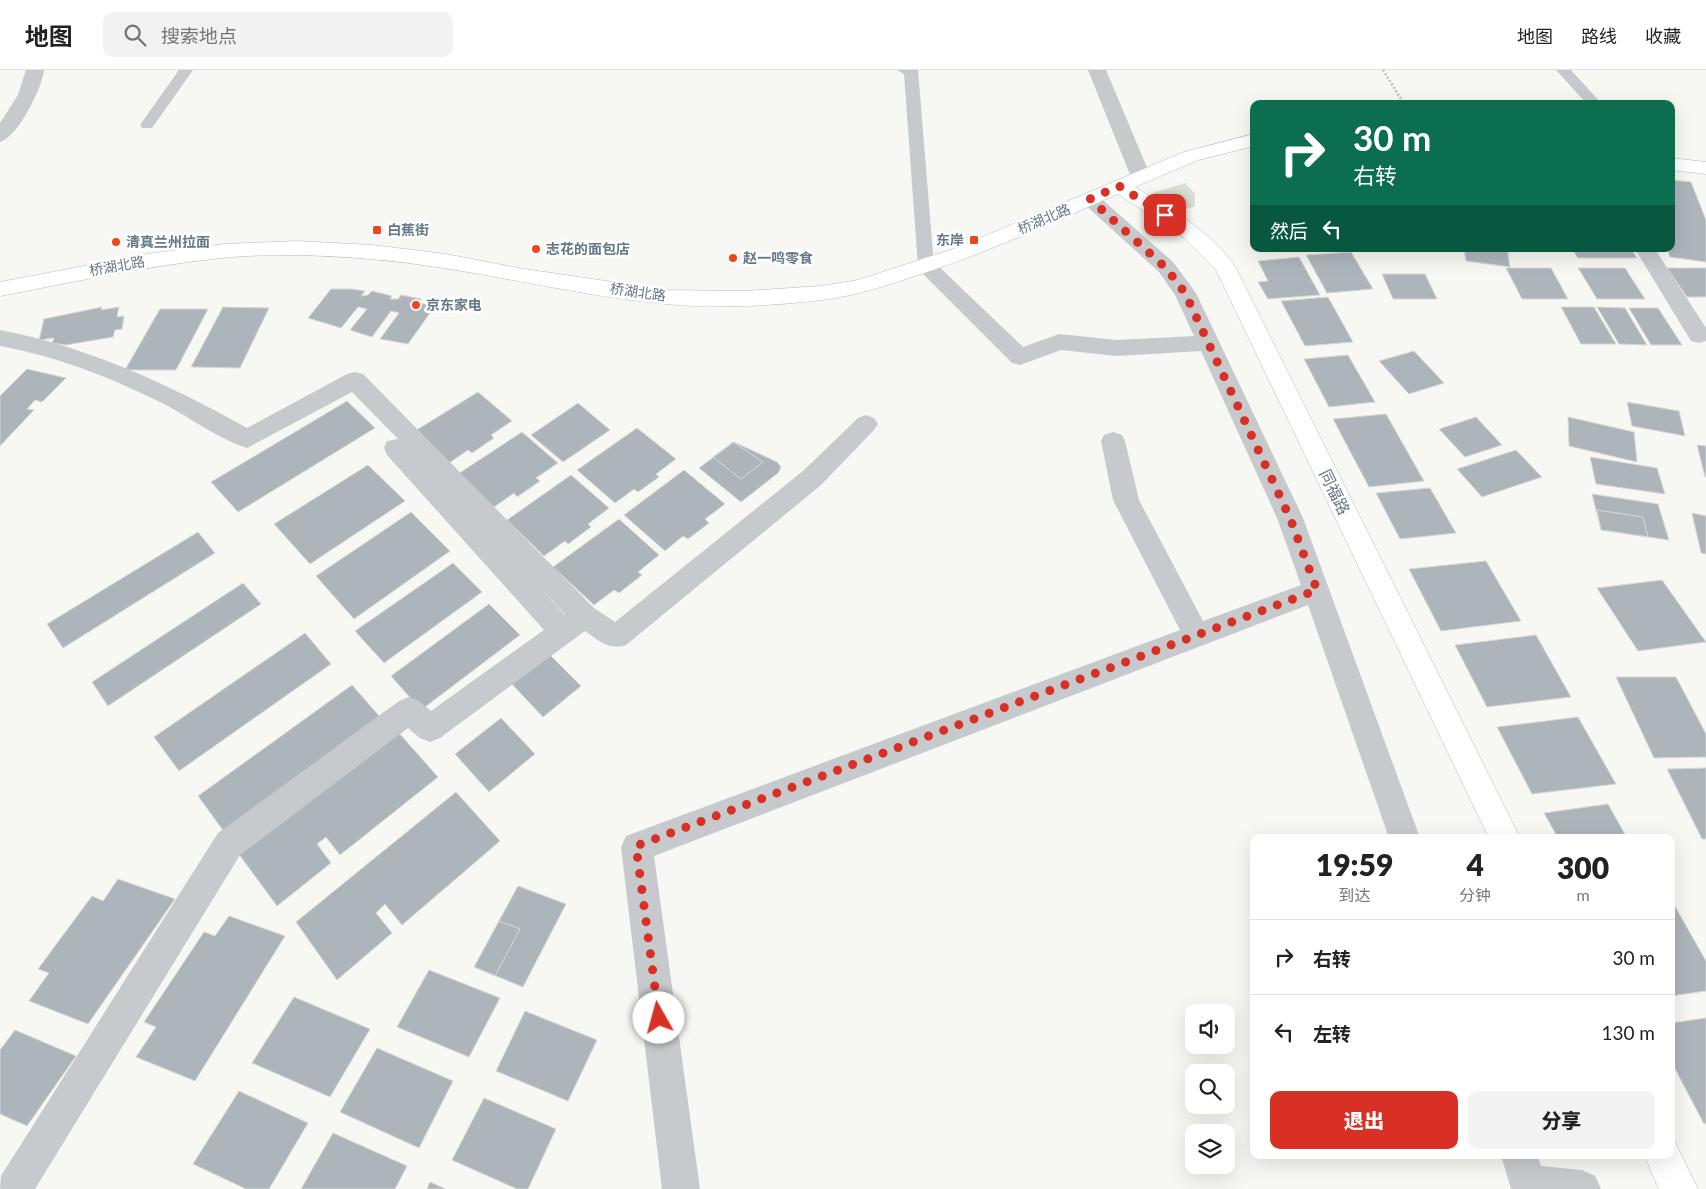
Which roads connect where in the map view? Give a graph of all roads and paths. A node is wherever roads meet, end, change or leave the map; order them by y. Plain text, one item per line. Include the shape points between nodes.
1 (35, 70) edge
2 (186, 70) edge
3 (904, 70) edge
4 (1097, 70) edge
5 (1383, 70) edge
6 (1563, 70) edge
7 (1402, 100) edge
8 (1591, 100) edge
9 (147, 126) dead end
10 (0, 136) edge
11 (1250, 141) edge
12 (1675, 164) edge
13 (1706, 168) edge
14 (1130, 181) junction
15 (1090, 199) junction
16 (1647, 252) edge
17 (926, 266) junction
18 (0, 289) edge
19 (1699, 335) dead end
20 (0, 338) edge
21 (1209, 343) junction
22 (866, 424) dead end
23 (1113, 441) dead end
24 (1317, 590) junction
25 (573, 624) junction
26 (1197, 636) junction
27 (1404, 834) edge
28 (1504, 834) edge
29 (1664, 1159) edge
30 (1526, 1176) edge
31 (14, 1189) edge
32 (681, 1189) edge
33 (1582, 1189) edge
34 (1679, 1189) edge

1 - 10 street via 30,90
2 - 9 lane
3 - 17 lane via 911,70
4 - 14 street
5 - 7 path
6 - 8 lane
11 - 14 main road, 桥湖北路 via 1192,156
12 - 13 main road
14 - 15 main road, 桥湖北路
14 - 28 main road, 同福路 via 1207,246 1225,268
15 - 17 main road, 桥湖北路
15 - 21 street via 1177,280
16 - 19 street
17 - 18 main road, 桥湖北路 via 860,287 822,293 745,298 667,297 446,261 372,252 297,248 224,251 147,261
17 - 21 street via 1020,357 1059,342 1117,348
20 - 25 street via 34,343 145,384 247,439 355,380 397,423 382,433
21 - 24 street via 1290,518
22 - 25 street via 812,478 616,637
23 - 26 street via 1126,500
24 - 26 street
24 - 27 street
25 - 31 street via 430,729 409,710 229,844
26 - 32 street via 636,846
29 - 34 main road
30 - 33 street

